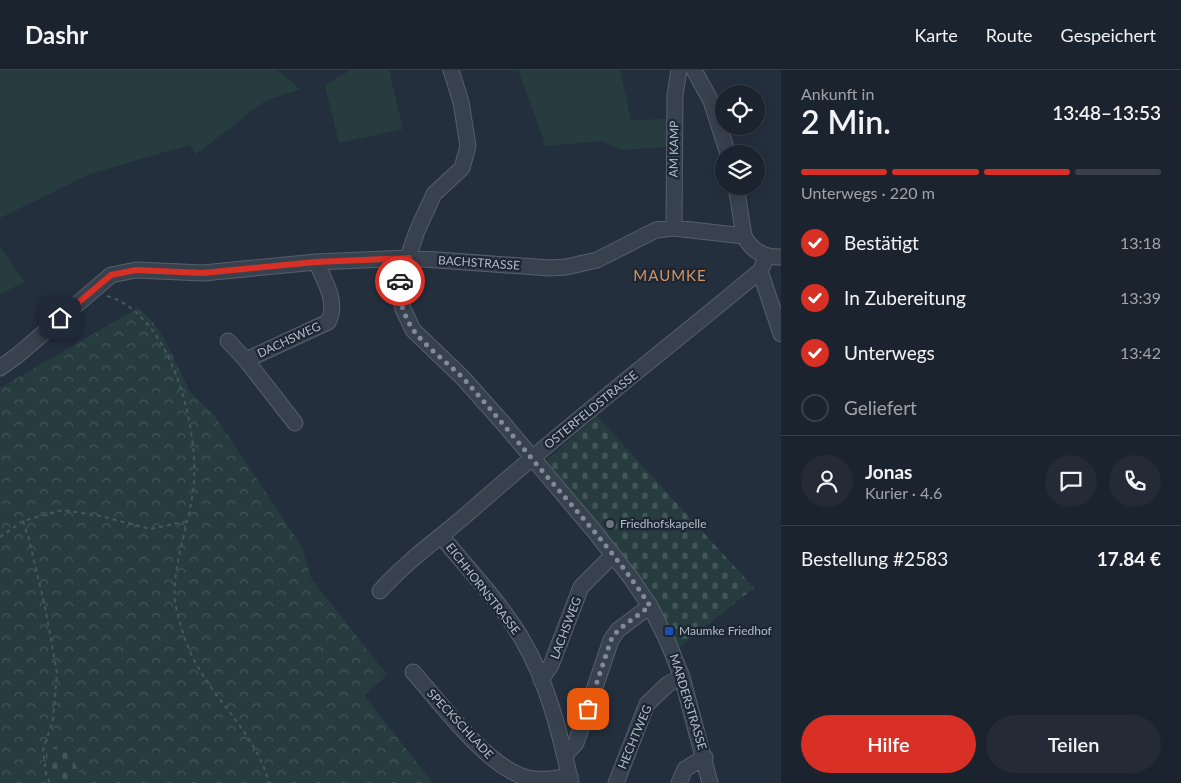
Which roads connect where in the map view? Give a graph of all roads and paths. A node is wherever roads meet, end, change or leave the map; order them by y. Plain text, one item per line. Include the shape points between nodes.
1 (451, 70) edge
2 (679, 70) edge
3 (694, 70) edge
4 (725, 145) edge
5 (737, 195) edge
6 (674, 228) junction
7 (744, 236) junction
8 (774, 257) edge
9 (409, 258) junction
10 (316, 262) junction
11 (760, 271) junction
12 (91, 290) junction
13 (781, 334) edge
14 (228, 341) dead end
15 (246, 360) junction
16 (0, 368) edge
17 (295, 423) dead end
18 (532, 458) junction
19 (23, 521) junction
20 (188, 521) junction
21 (0, 537) edge
22 (442, 537) junction
23 (613, 555) junction
24 (380, 591) dead end
25 (650, 606) junction
26 (413, 672) dead end
27 (682, 676) junction
28 (541, 680) junction
29 (566, 754) junction
30 (705, 757) junction
31 (570, 779) edge
32 (50, 783) edge
33 (269, 783) edge
34 (616, 783) edge
35 (680, 783) edge
36 (710, 783) edge

1 - 9 street, MARDERSTRASSE via 461,102 468,146 462,168 434,194
2 - 6 street, AM KAMP via 675,95
3 - 4 street via 711,101
5 - 7 street
6 - 7 street, BACHSTRASSE
6 - 9 street, BACHSTRASSE via 656,230 597,260 566,267
7 - 8 street via 752,248
8 - 11 street
9 - 10 street, BACHSTRASSE
9 - 18 street, MARDERSTRASSE via 398,287 403,309 413,330 462,378
10 - 12 street, BACHSTRASSE via 203,273 136,270 111,275
10 - 15 street, DACHSWEG via 329,291 332,315 328,322
11 - 13 street
11 - 18 street, OSTERFELDSTRASSE
12 - 16 street, BACHSTRASSE via 18,356
12 - 20 path via 130,306 145,319 163,344 175,373 195,454 194,490
14 - 15 street, DACHSWEG
15 - 17 street, DACHSWEG
18 - 22 street, OSTERFELDSTRASSE
18 - 23 street, MARDERSTRASSE
19 - 20 path via 63,510 150,529
19 - 21 path
19 - 32 path via 57,673 53,720 44,750
20 - 33 path via 175,587 175,605 188,649 256,748
22 - 24 street, OSTERFELDSTRASSE
22 - 28 street, EICHHORNSTRASSE via 502,609 523,640
23 - 25 street, MARDERSTRASSE
23 - 28 street, LACHSWEG via 581,587 551,665
25 - 27 street, MARDERSTRASSE
25 - 29 street via 618,630 611,640 576,743
26 - 31 street, SPECKSCHLADE via 482,749 508,771 527,778
27 - 30 street, MARDERSTRASSE
27 - 34 street, HECHTWEG via 647,704
28 - 29 street, EICHHORNSTRASSE
29 - 31 street, EICHHORNSTRASSE
30 - 35 street via 685,769
30 - 36 street, MARDERSTRASSE

